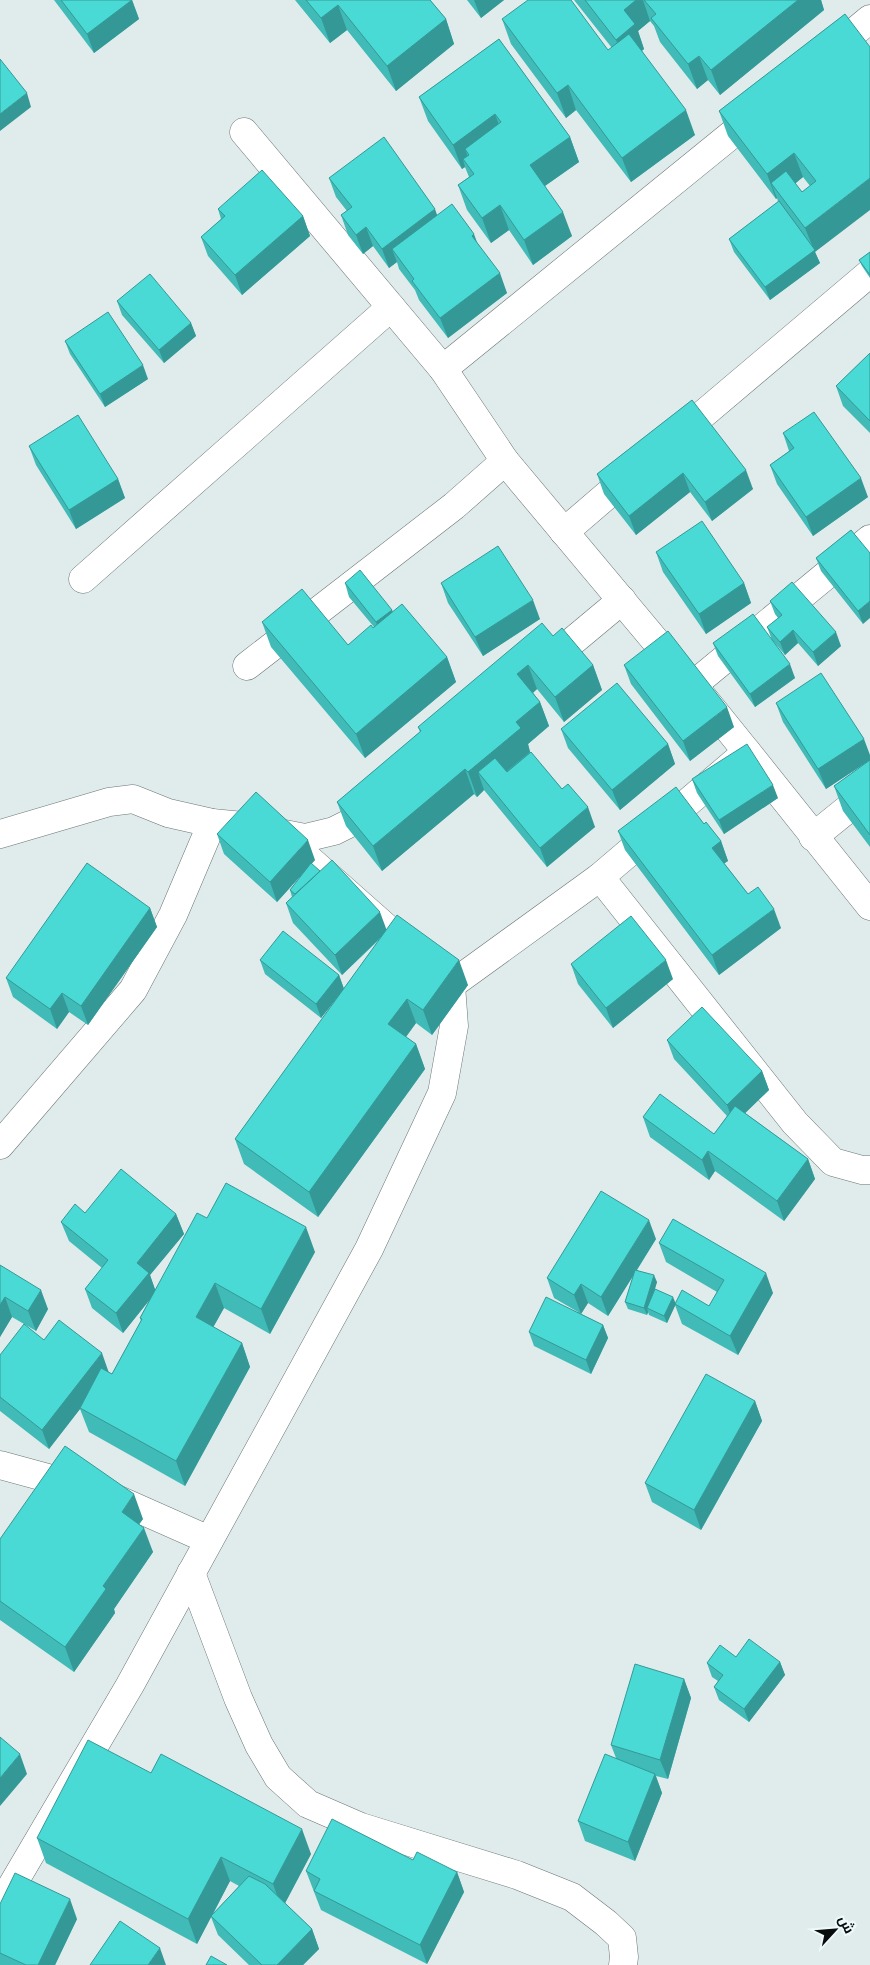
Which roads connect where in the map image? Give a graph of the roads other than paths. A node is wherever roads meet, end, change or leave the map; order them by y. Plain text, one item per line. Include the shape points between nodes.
1 (870, 19) edge
2 (811, 68) edge
3 (774, 99) edge
4 (244, 132) dead end
5 (870, 272) edge
6 (391, 307) junction
7 (443, 369) junction
8 (505, 461) junction
9 (564, 532) junction
10 (870, 539) edge
11 (83, 579) dead end
12 (622, 600) junction
13 (247, 666) dead end
14 (524, 681) edge
15 (693, 685) junction
16 (747, 752) junction
17 (395, 788) edge
18 (870, 791) edge
19 (212, 823) junction
20 (0, 834) edge
21 (280, 834) junction
22 (813, 836) junction
23 (600, 877) junction
24 (870, 906) edge
25 (451, 985) junction
26 (0, 1145) edge
27 (870, 1170) edge
28 (0, 1465) edge
29 (209, 1540) junction
30 (191, 1573) junction
31 (0, 1906) edge
32 (623, 1965) edge

1 - 2 street
3 - 7 street
4 - 6 street
5 - 9 street
6 - 7 street
6 - 11 street
7 - 8 street
8 - 9 street
8 - 13 street via 454,506
9 - 12 street
10 - 15 street
12 - 14 street
12 - 15 street
15 - 16 street
16 - 22 street
16 - 23 street
17 - 21 street via 358,819 334,831 305,838
18 - 22 street
19 - 20 street via 168,813 134,799 109,802
19 - 21 street
19 - 26 street via 173,915 133,990
21 - 25 street
22 - 24 street
23 - 25 street
23 - 27 street via 795,1123 833,1162
25 - 29 street via 454,1026 442,1093 369,1249
28 - 29 street via 103,1493
29 - 30 street
30 - 31 street
30 - 32 street via 238,1698 278,1777 308,1804 361,1826 517,1875 572,1897 622,1938

